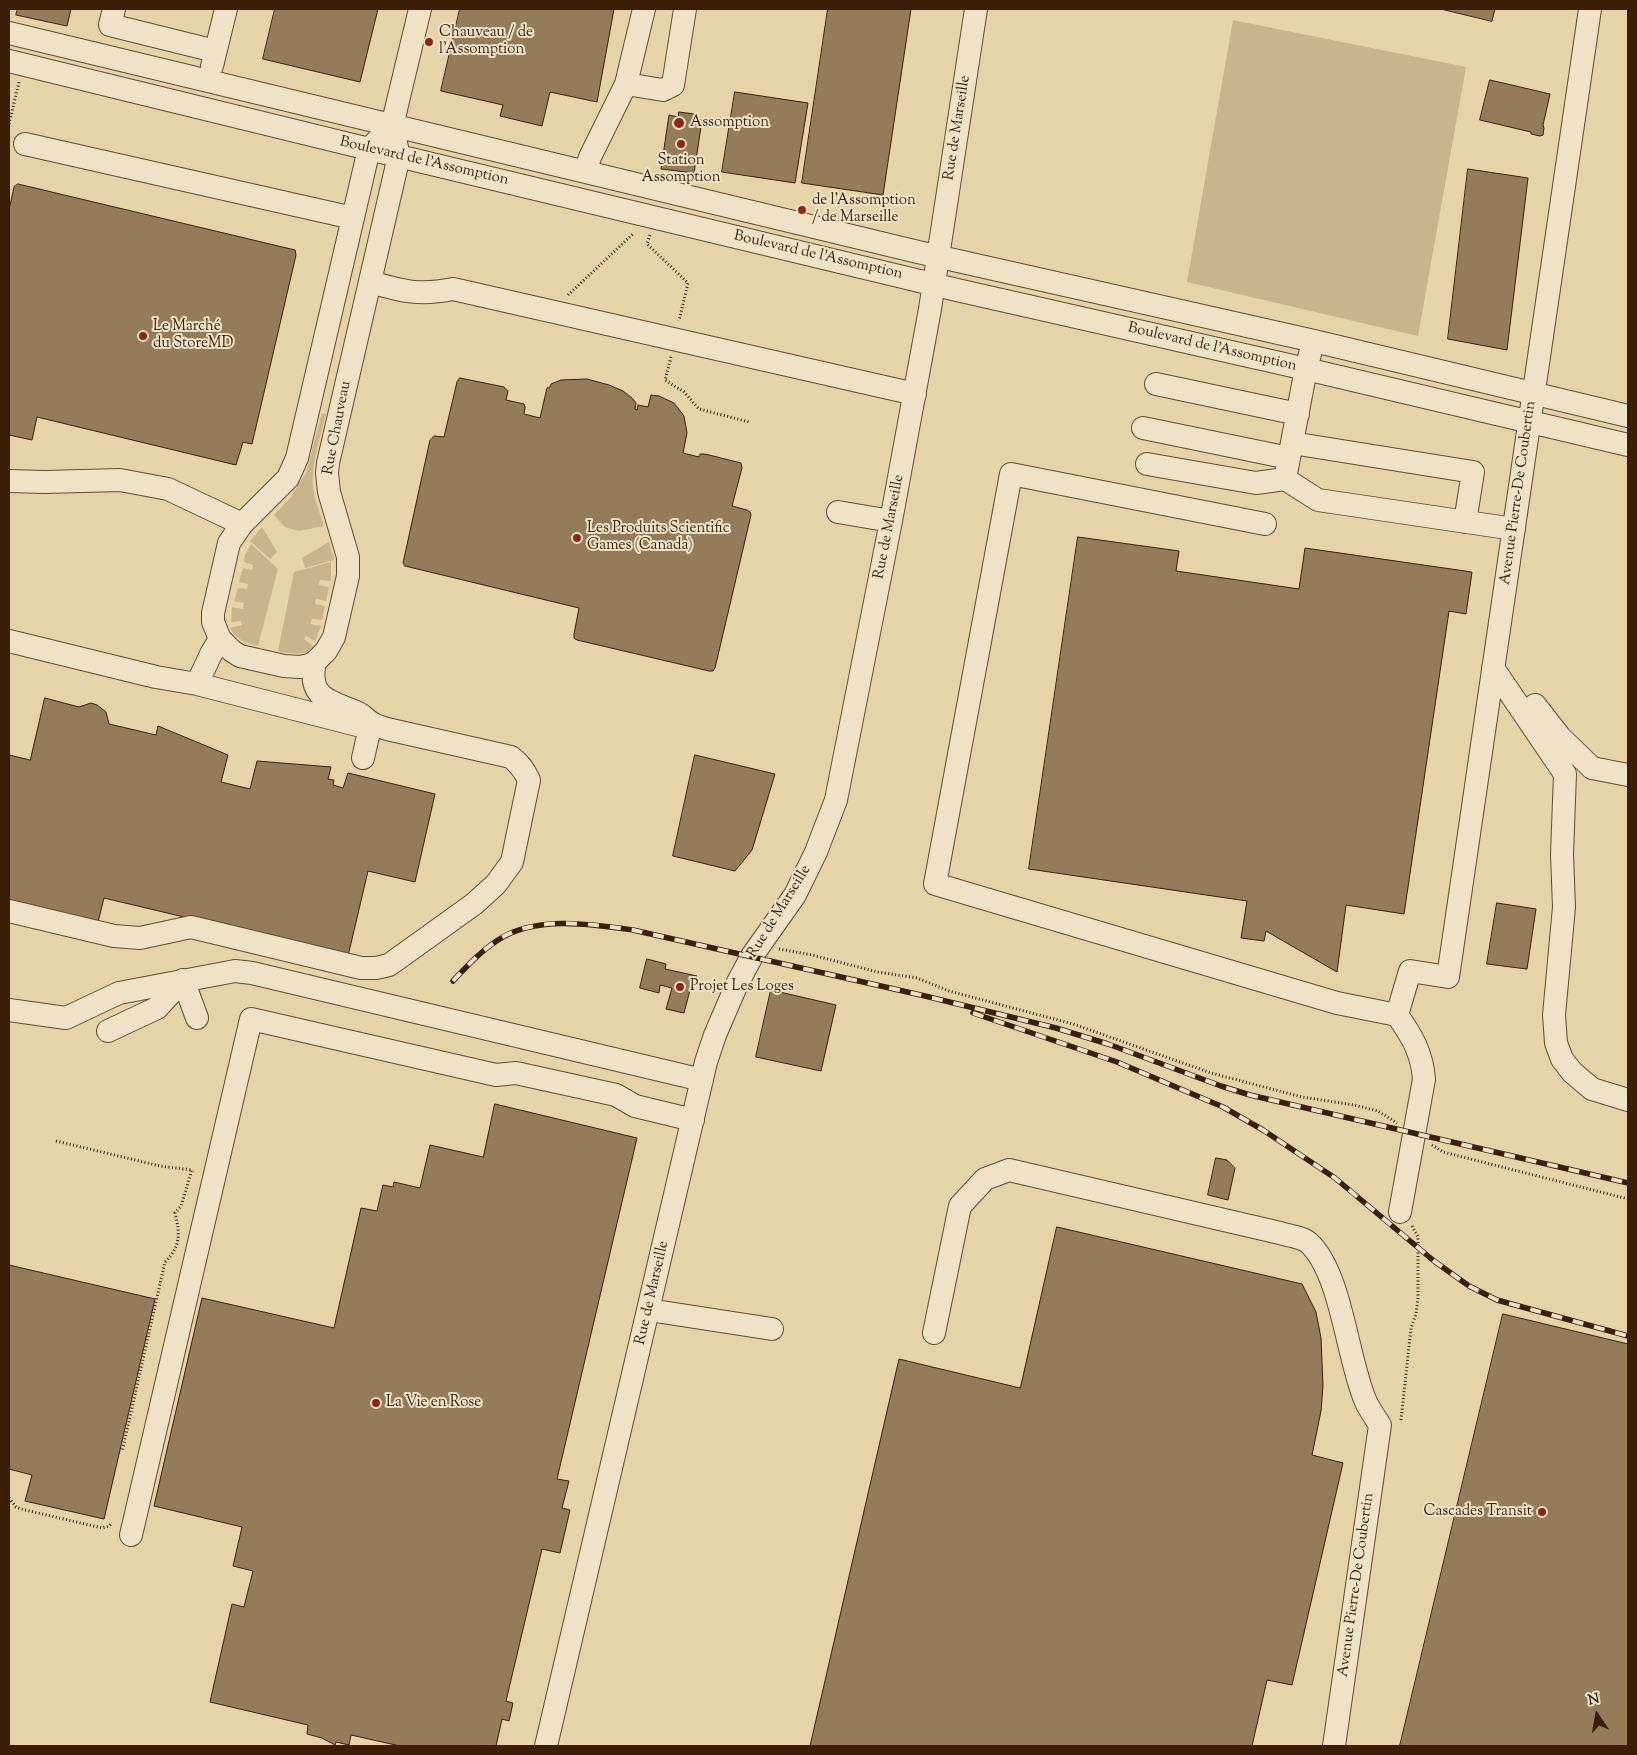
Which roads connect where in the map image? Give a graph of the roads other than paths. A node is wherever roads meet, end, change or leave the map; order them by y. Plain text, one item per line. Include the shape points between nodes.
1 (114, 9) edge
2 (226, 9) edge
3 (420, 9) edge
4 (644, 9) edge
5 (685, 9) edge
6 (976, 9) edge
7 (1590, 9) edge
8 (9, 33) edge
9 (215, 52) junction
10 (9, 61) edge
11 (208, 82) junction
12 (626, 84) junction
13 (392, 126) junction
14 (25, 144) dead end
15 (369, 149) junction
16 (399, 156) junction
17 (586, 171) junction
18 (353, 218) junction
19 (939, 256) junction
20 (370, 282) junction
21 (934, 284) junction
22 (1314, 341) junction
23 (1306, 369) junction
24 (1156, 384) dead end
25 (1534, 392) junction
26 (915, 394) junction
27 (1298, 414) junction
28 (1628, 416) edge
29 (1529, 422) junction
30 (1143, 428) dead end
31 (1628, 445) edge
32 (1289, 460) junction
33 (1148, 464) dead end
34 (9, 481) edge
35 (838, 512) dead end
36 (891, 521) junction
37 (1465, 522) junction
38 (242, 524) junction
39 (1265, 524) dead end
40 (1514, 529) junction
41 (220, 639) junction
42 (9, 641) edge
43 (315, 662) junction
44 (1494, 669) junction
45 (197, 684) junction
46 (371, 723) junction
47 (363, 758) dead end
48 (1628, 775) edge
49 (9, 911) edge
50 (183, 980) junction
51 (9, 1010) edge
52 (1397, 1015) junction
53 (197, 1018) dead end
54 (108, 1031) dead end
55 (702, 1080) junction
56 (1628, 1100) edge
57 (693, 1120) junction
58 (1400, 1212) dead end
59 (649, 1310) junction
60 (772, 1329) dead end
61 (934, 1333) dead end
62 (131, 1536) dead end
63 (546, 1746) edge
64 (1334, 1746) edge

1 - 9 street via 110,25
2 - 9 street
3 - 13 street, Rue Chauveau
4 - 12 street
5 - 12 street via 673,85 663,90
6 - 19 street, Rue de Marseille
7 - 25 street, Avenue Pierre-De Coubertin
8 - 11 street, Boulevard de l'Assomption
9 - 11 street
10 - 15 street, Boulevard de l'Assomption
11 - 13 street, Boulevard de l'Assomption
12 - 17 street
13 - 15 street
13 - 16 street, Rue Chauveau
13 - 17 street, Boulevard de l'Assomption
14 - 18 street
15 - 16 street, Boulevard de l'Assomption
15 - 18 street, Rue Chauveau
16 - 20 street, Rue Chauveau
16 - 21 street, Boulevard de l'Assomption
17 - 19 street, Boulevard de l'Assomption
18 - 38 street, Rue Chauveau via 297,458 288,478
19 - 21 street, Rue de Marseille
19 - 22 street, Boulevard de l'Assomption
20 - 26 street via 409,292 453,289
20 - 43 street, Rue Chauveau via 327,473 329,492 348,558 348,576 334,637
21 - 23 street, Boulevard de l'Assomption
21 - 26 street, Rue de Marseille
22 - 23 street
22 - 25 street, Boulevard de l'Assomption
23 - 27 street
23 - 29 street, Boulevard de l'Assomption
24 - 27 street
25 - 28 street, Boulevard de l'Assomption
25 - 29 street, Avenue Pierre-De Coubertin
26 - 36 street, Rue de Marseille
27 - 32 street
29 - 31 street, Boulevard de l'Assomption
29 - 40 street, Avenue Pierre-De Coubertin
30 - 32 street
32 - 33 street via 1256,483
32 - 37 street via 1318,500
32 - 37 street via 1473,472
34 - 38 street via 120,480 168,489
35 - 36 street
36 - 55 street, Rue de Marseille via 836,800 828,825 805,875 752,956 725,1009
37 - 40 street
38 - 41 street, Rue Chauveau via 230,543 214,603 213,622
39 - 52 street via 1011,474 935,884 1336,1003
40 - 44 street, Avenue Pierre-De Coubertin
41 - 43 street via 240,656 292,667
41 - 45 street
42 - 45 street
43 - 46 street via 314,681 320,694 342,708 358,712
44 - 48 street via 1538,707 1560,737 1592,768
44 - 52 street, Avenue Pierre-De Coubertin via 1448,977 1410,971
44 - 56 street via 1565,774 1564,906 1554,1015 1556,1043 1572,1072 1592,1089
45 - 46 street via 351,724
46 - 47 street
46 - 49 street via 511,757 520,764 528,780 512,862 496,884 474,904 390,965 361,968 191,927 140,938 114,936
50 - 51 street via 119,993 66,1018
50 - 53 street
50 - 54 street via 156,1008
50 - 55 street via 235,971 252,973
52 - 58 street via 1409,1031 1422,1060 1424,1079
55 - 57 street, Rue de Marseille
57 - 59 street, Rue de Marseille
57 - 62 street via 635,1106 615,1111 512,1086 496,1075 251,1019
59 - 60 street
59 - 63 street, Rue de Marseille
61 - 64 street, Avenue Pierre-De Coubertin via 960,1206 985,1179 1009,1170 1308,1242 1321,1258 1334,1286 1366,1402 1391,1422

